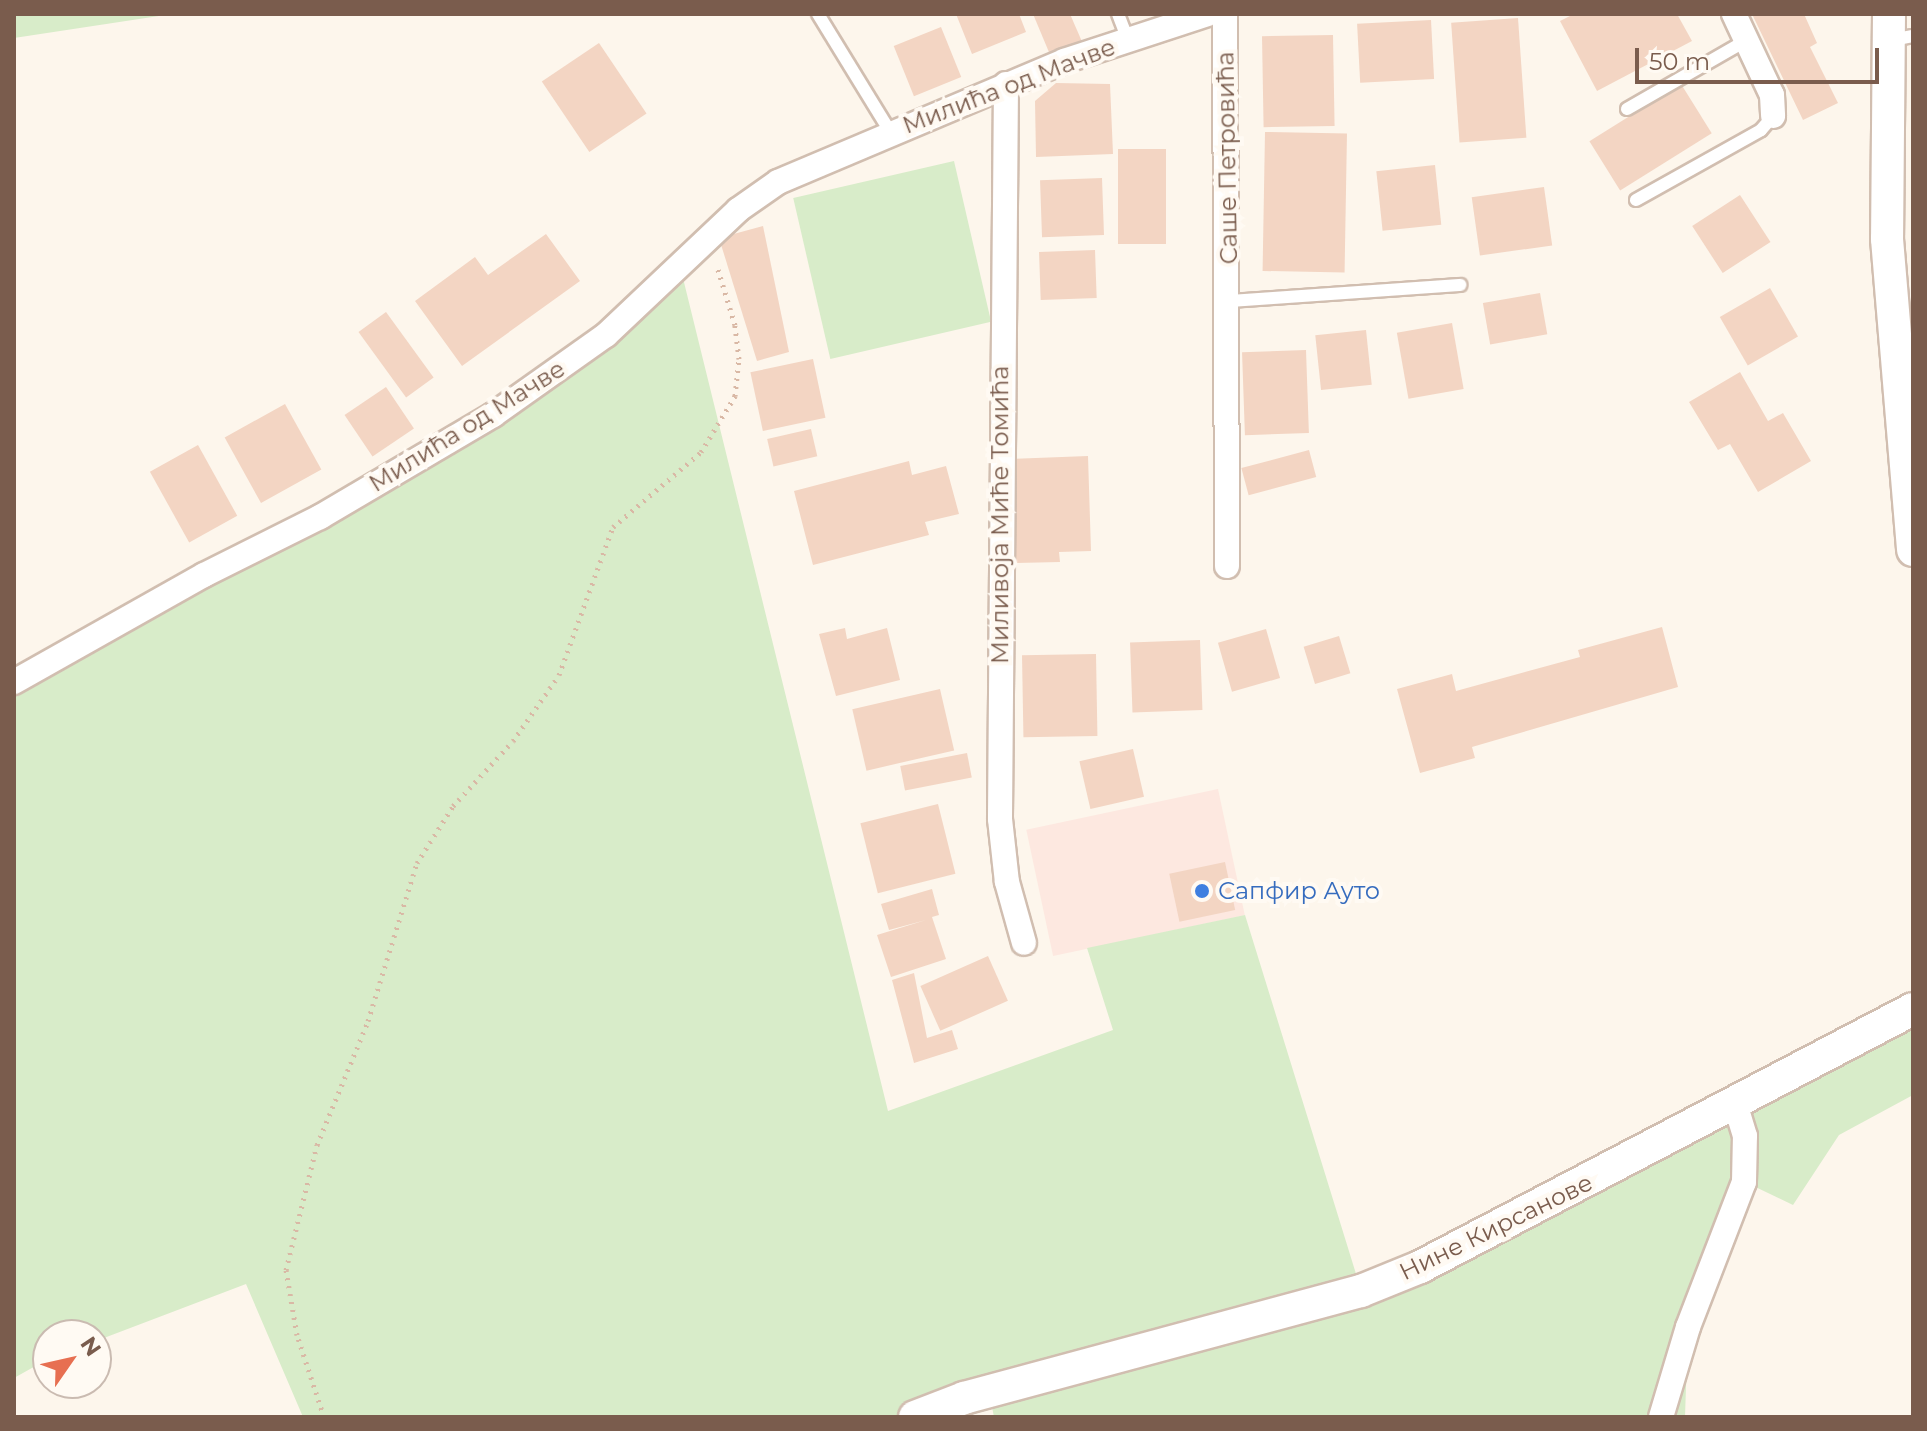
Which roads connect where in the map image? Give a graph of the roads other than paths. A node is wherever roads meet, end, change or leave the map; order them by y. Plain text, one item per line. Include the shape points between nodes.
1 (818, 14) edge
2 (1118, 14) edge
3 (1208, 14) edge
4 (1225, 14) edge
5 (1734, 14) edge
6 (1897, 30) edge
7 (1128, 40) junction
8 (1747, 40) junction
9 (1006, 84) junction
10 (1627, 109) dead end
11 (1773, 116) joint
12 (891, 133) junction
13 (1636, 200) dead end
14 (1460, 285) dead end
15 (1229, 301) junction
16 (1908, 466) edge
17 (1913, 550) edge
18 (1227, 566) dead end
19 (14, 682) edge
20 (1024, 943) dead end
21 (1913, 1009) edge
22 (1736, 1106) junction
23 (915, 1417) edge
24 (1661, 1417) edge

1 - 12 lane, Милића од Мачве
2 - 7 lane, Милића од Мачве
3 - 7 street, Милића од Мачве
4 - 15 street, Саше Петровића
5 - 8 street
6 - 16 street via 1887,239
7 - 9 street, Милића од Мачве
8 - 10 lane
8 - 11 street via 1772,95
9 - 12 street, Милића од Мачве
9 - 20 street, Миливоја Миће Томића via 1000,819 1007,882
11 - 13 lane via 1761,130
12 - 19 street, Милића од Мачве via 778,182 606,335 493,415 320,517 204,575
14 - 15 lane
15 - 18 street, Саше Петровића
16 - 17 street
21 - 22 street, Нине Кирсанове
22 - 23 street, Нине Кирсанове via 1475,1242 1361,1291 976,1395
22 - 24 street via 1745,1136 1744,1182 1688,1327

